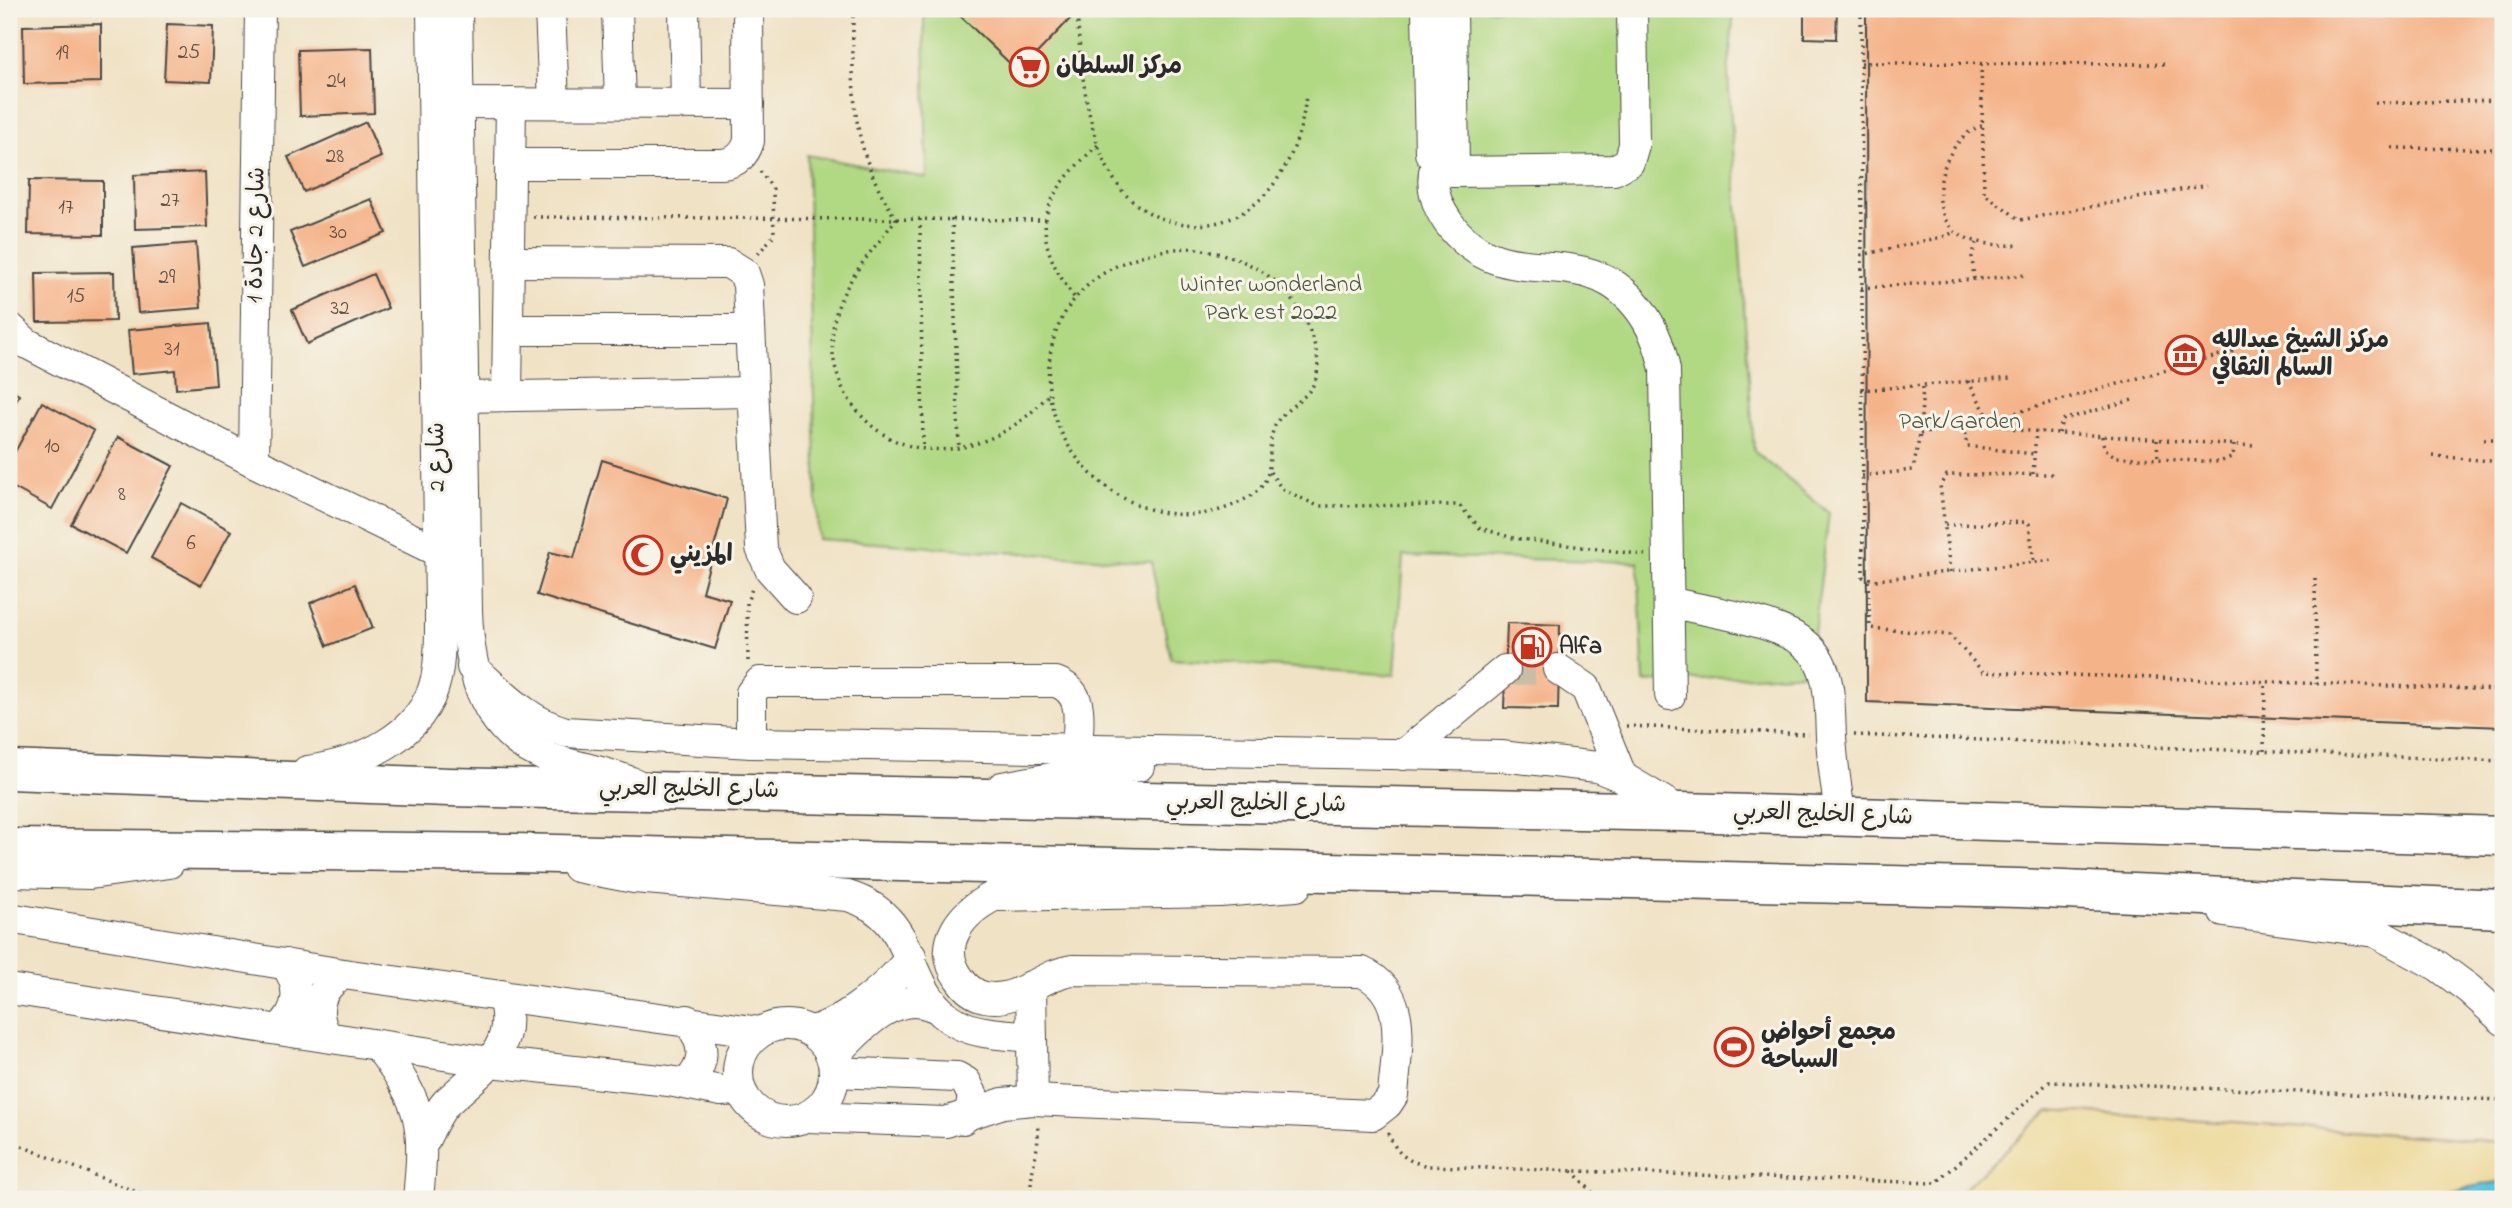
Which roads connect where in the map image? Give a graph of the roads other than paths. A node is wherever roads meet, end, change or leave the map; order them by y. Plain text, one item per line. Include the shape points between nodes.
1 (260, 9) edge
2 (432, 9) edge
3 (457, 9) edge
4 (550, 9) edge
5 (617, 9) edge
6 (684, 9) edge
7 (748, 9) edge
8 (1427, 9) edge
9 (1452, 9) edge
10 (1632, 9) edge
11 (446, 103) junction
12 (511, 103) junction
13 (554, 103) junction
14 (620, 103) junction
15 (686, 103) junction
16 (749, 104) junction
17 (510, 164) junction
18 (1445, 168) junction
19 (509, 262) junction
20 (9, 327) edge
21 (508, 330) junction
22 (750, 330) junction
23 (753, 392) junction
24 (507, 396) junction
25 (463, 397) junction
26 (254, 462) junction
27 (448, 540) junction
28 (796, 598) dead end
29 (1669, 602) junction
30 (472, 667) junction
31 (1558, 669) tunnel mouth
32 (1505, 670) tunnel mouth
33 (1670, 695) dead end
34 (751, 743) junction
35 (1077, 749) junction
36 (1304, 753) junction
37 (9, 755) edge
38 (1403, 755) junction
39 (9, 770) edge
40 (46, 771) junction
41 (1622, 777) junction
42 (250, 780) junction
43 (645, 789) junction
44 (945, 796) junction
45 (1681, 811) junction
46 (1840, 816) junction
47 (2503, 836) edge
48 (9, 848) edge
49 (247, 852) junction
50 (515, 853) junction
51 (9, 872) edge
52 (1401, 875) junction
53 (2152, 894) junction
54 (2503, 909) edge
55 (9, 918) edge
56 (911, 956) junction
57 (285, 964) junction
58 (343, 974) junction
59 (1031, 986) junction
60 (9, 989) edge
61 (502, 995) junction
62 (932, 1006) junction
63 (687, 1020) junction
64 (2503, 1020) edge
65 (279, 1029) junction
66 (810, 1031) junction
67 (760, 1032) junction
68 (327, 1037) junction
69 (1032, 1037) junction
70 (377, 1046) junction
71 (490, 1062) junction
72 (833, 1065) junction
73 (877, 1074) junction
74 (686, 1084) junction
75 (740, 1090) junction
76 (1033, 1100) junction
77 (807, 1117) junction
78 (843, 1118) junction
79 (963, 1119) junction
80 (424, 1141) junction
81 (418, 1199) edge

1 - 26 street, شارع 2 جادة 1
2 - 11 street, شارع 2
3 - 11 street, شارع 2
4 - 13 street
5 - 14 street
6 - 15 street
7 - 16 street
8 - 18 street via 1429,146
9 - 18 street
10 - 18 street via 1634,145 1629,162 1614,170
11 - 12 street
11 - 25 street, شارع 2
11 - 27 street, شارع 2
12 - 13 street
12 - 17 street
13 - 14 street
14 - 15 street
15 - 16 street
16 - 17 street via 746,151 729,163
17 - 19 street
18 - 29 street via 1432,176 1433,191 1450,224 1478,250 1513,264 1578,270 1600,277 1638,305 1651,325 1665,370
19 - 21 street
19 - 22 street via 728,263 744,273 748,285
20 - 26 street via 26,343
21 - 22 street
21 - 24 street
22 - 23 street
23 - 24 street
23 - 28 street via 761,548 764,560
24 - 25 street
25 - 27 street, شارع 2
26 - 27 street
27 - 30 street, شارع 2
27 - 42 street, شارع 2 via 438,661 433,688 421,712 394,738 364,756 331,768
29 - 33 street
29 - 46 street via 1795,637 1813,653 1827,677 1831,698 1830,734
30 - 34 street via 546,727
30 - 43 street, شارع 2 via 490,711 524,745
31 - 41 street via 1587,688
32 - 38 street
34 - 35 street
34 - 35 street via 751,693 754,687 772,680 1056,682 1070,687 1076,696
35 - 36 street
36 - 38 street
36 - 44 street via 1096,770
37 - 40 main road
38 - 41 street via 1501,756 1597,766
39 - 40 main road, شارع الخليج العربي
40 - 42 main road, شارع الخليج العربي
41 - 45 street
42 - 43 main road, شارع الخليج العربي
43 - 44 main road, شارع الخليج العربي
44 - 45 main road, شارع الخليج العربي
45 - 46 main road, شارع الخليج العربي
46 - 47 main road, شارع الخليج العربي
48 - 49 main road
49 - 50 main road
49 - 51 street via 90,874
50 - 52 main road
50 - 56 street via 635,878 848,896 886,917
52 - 53 main road
52 - 59 street via 1220,892 994,896 963,918 950,940 957,975 985,997 1005,996
53 - 54 main road
53 - 64 street via 2205,908 2375,932 2438,966
55 - 57 street
56 - 62 street
56 - 66 street via 889,982 825,1028
57 - 58 street
57 - 65 street via 297,993 292,1013
58 - 61 street
58 - 68 street via 324,990 319,1002 318,1014
59 - 69 street
59 - 76 street via 1072,970 1362,972 1383,985 1397,1015 1393,1095 1378,1112 1365,1117
60 - 65 street
61 - 63 street
61 - 71 street via 507,1031
62 - 69 street via 968,1028
62 - 72 street via 913,1000 893,1005
63 - 67 street
63 - 74 street via 703,1049 699,1068
65 - 68 street
66 - 67 street via 785,1024
66 - 72 street via 820,1038
67 - 75 street via 742,1051
68 - 70 street
69 - 76 street
70 - 71 street
70 - 80 street via 416,1104
71 - 74 street
71 - 80 street via 444,1105
72 - 73 street
72 - 77 street via 827,1098
73 - 78 street via 850,1098
73 - 79 street via 957,1077 966,1082 973,1096 970,1112
74 - 75 street
75 - 77 street via 748,1104 767,1118 791,1121
76 - 79 street via 1003,1103
77 - 78 street
78 - 79 street
80 - 81 street

